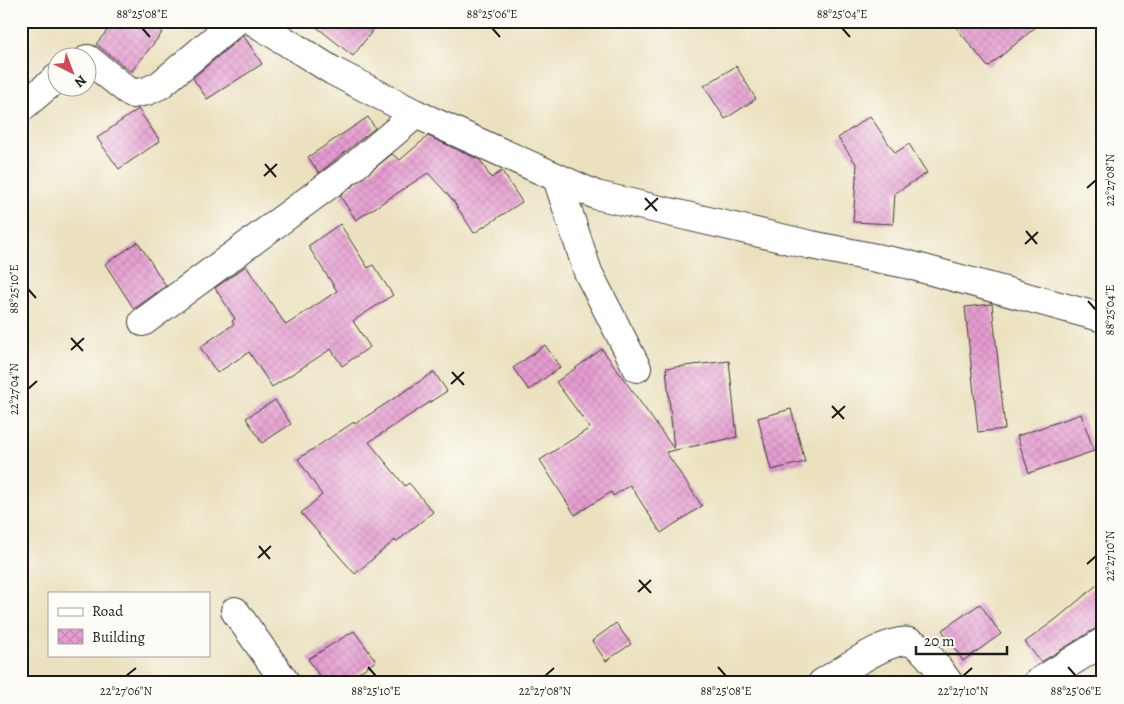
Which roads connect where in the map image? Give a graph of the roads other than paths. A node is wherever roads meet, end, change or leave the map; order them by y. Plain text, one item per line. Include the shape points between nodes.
1 (236, 21) edge
2 (253, 21) edge
3 (98, 67) edge
4 (48, 86) edge
5 (21, 108) edge
6 (416, 114) junction
7 (557, 178) junction
8 (1103, 318) edge
9 (143, 322) dead end
10 (637, 368) dead end
11 (235, 610) dead end
12 (1103, 642) edge
13 (286, 683) edge
14 (822, 683) edge
15 (949, 683) edge
16 (1036, 683) edge

1 - 3 street via 160,85 148,91 132,94
2 - 6 street via 333,71
4 - 5 street
6 - 7 street
6 - 9 street via 353,167
7 - 8 street via 596,195 906,264
7 - 10 street via 588,272
11 - 13 street
12 - 16 street
14 - 15 street via 889,644 908,642 922,650

